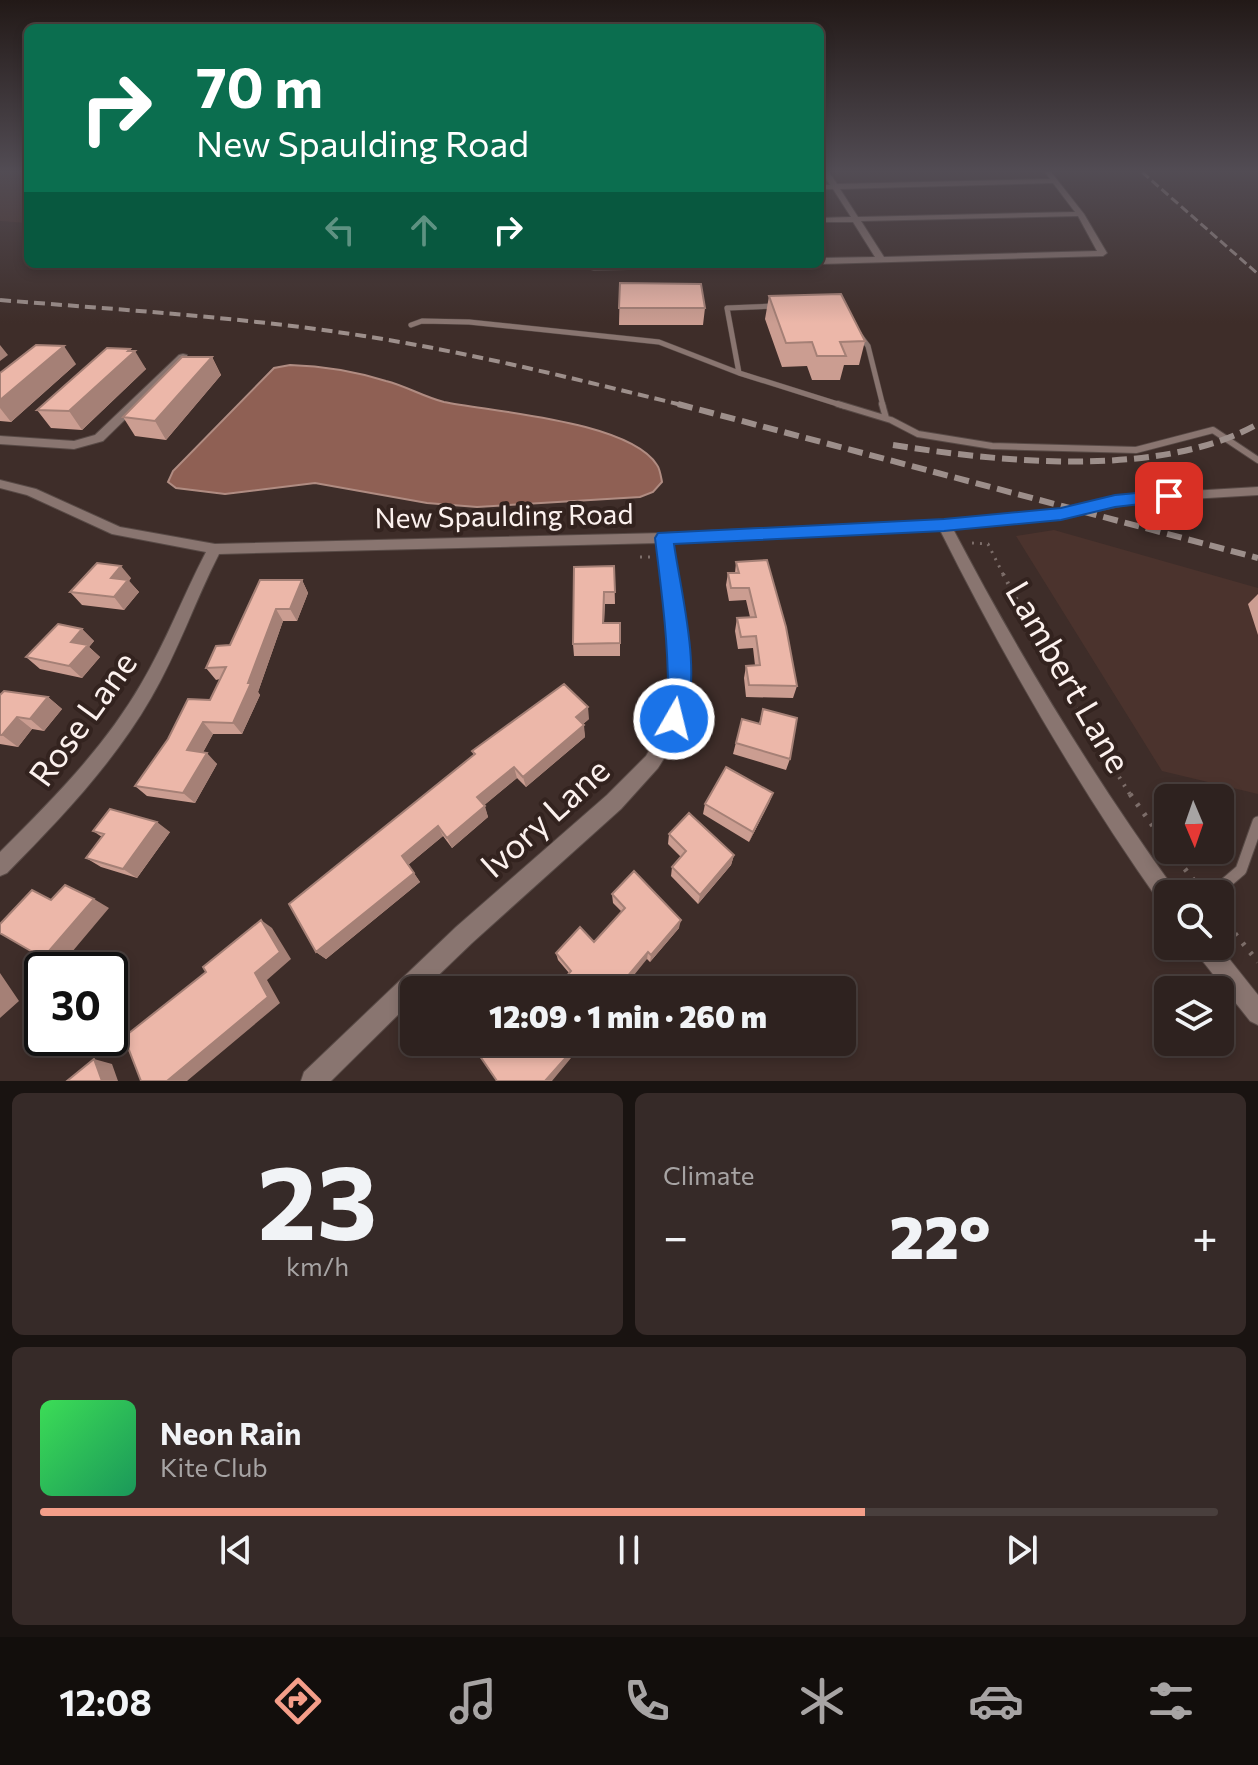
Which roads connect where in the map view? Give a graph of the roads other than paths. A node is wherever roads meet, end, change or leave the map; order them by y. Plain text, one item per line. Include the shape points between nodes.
1 (857, 222) edge
2 (1085, 222) edge
3 (881, 259) junction
4 (824, 261) edge
5 (790, 306) edge
6 (411, 325) dead end
7 (853, 325) edge
8 (183, 357) edge
9 (739, 373) junction
10 (886, 418) junction
11 (0, 440) edge
12 (1258, 460) edge
13 (0, 484) edge
14 (1258, 491) edge
15 (948, 533) junction
16 (664, 538) junction
17 (215, 549) junction
18 (1258, 822) edge
19 (0, 866) edge
20 (1156, 880) edge
21 (1229, 880) edge
22 (1216, 960) edge
23 (1258, 1013) edge
24 (313, 1081) edge

1 - 3 street
2 - 3 street via 1103,253
3 - 4 street
5 - 9 lane via 727,308
6 - 9 lane via 469,322 659,342
7 - 10 lane via 868,346
8 - 11 street via 99,438 74,445
9 - 10 lane
10 - 12 lane via 918,434 992,446 1136,450 1213,430
13 - 17 street, New Spaulding Road via 31,492 117,531
14 - 15 street, New Spaulding Road via 1139,498
15 - 16 street, New Spaulding Road
15 - 20 street, Lambert Lane via 1037,700
16 - 17 street, New Spaulding Road
16 - 24 street, Ivory Lane via 679,650 679,698 652,762
17 - 19 street, Rose Lane via 135,710 96,763
18 - 21 lane via 1241,870
22 - 23 street

